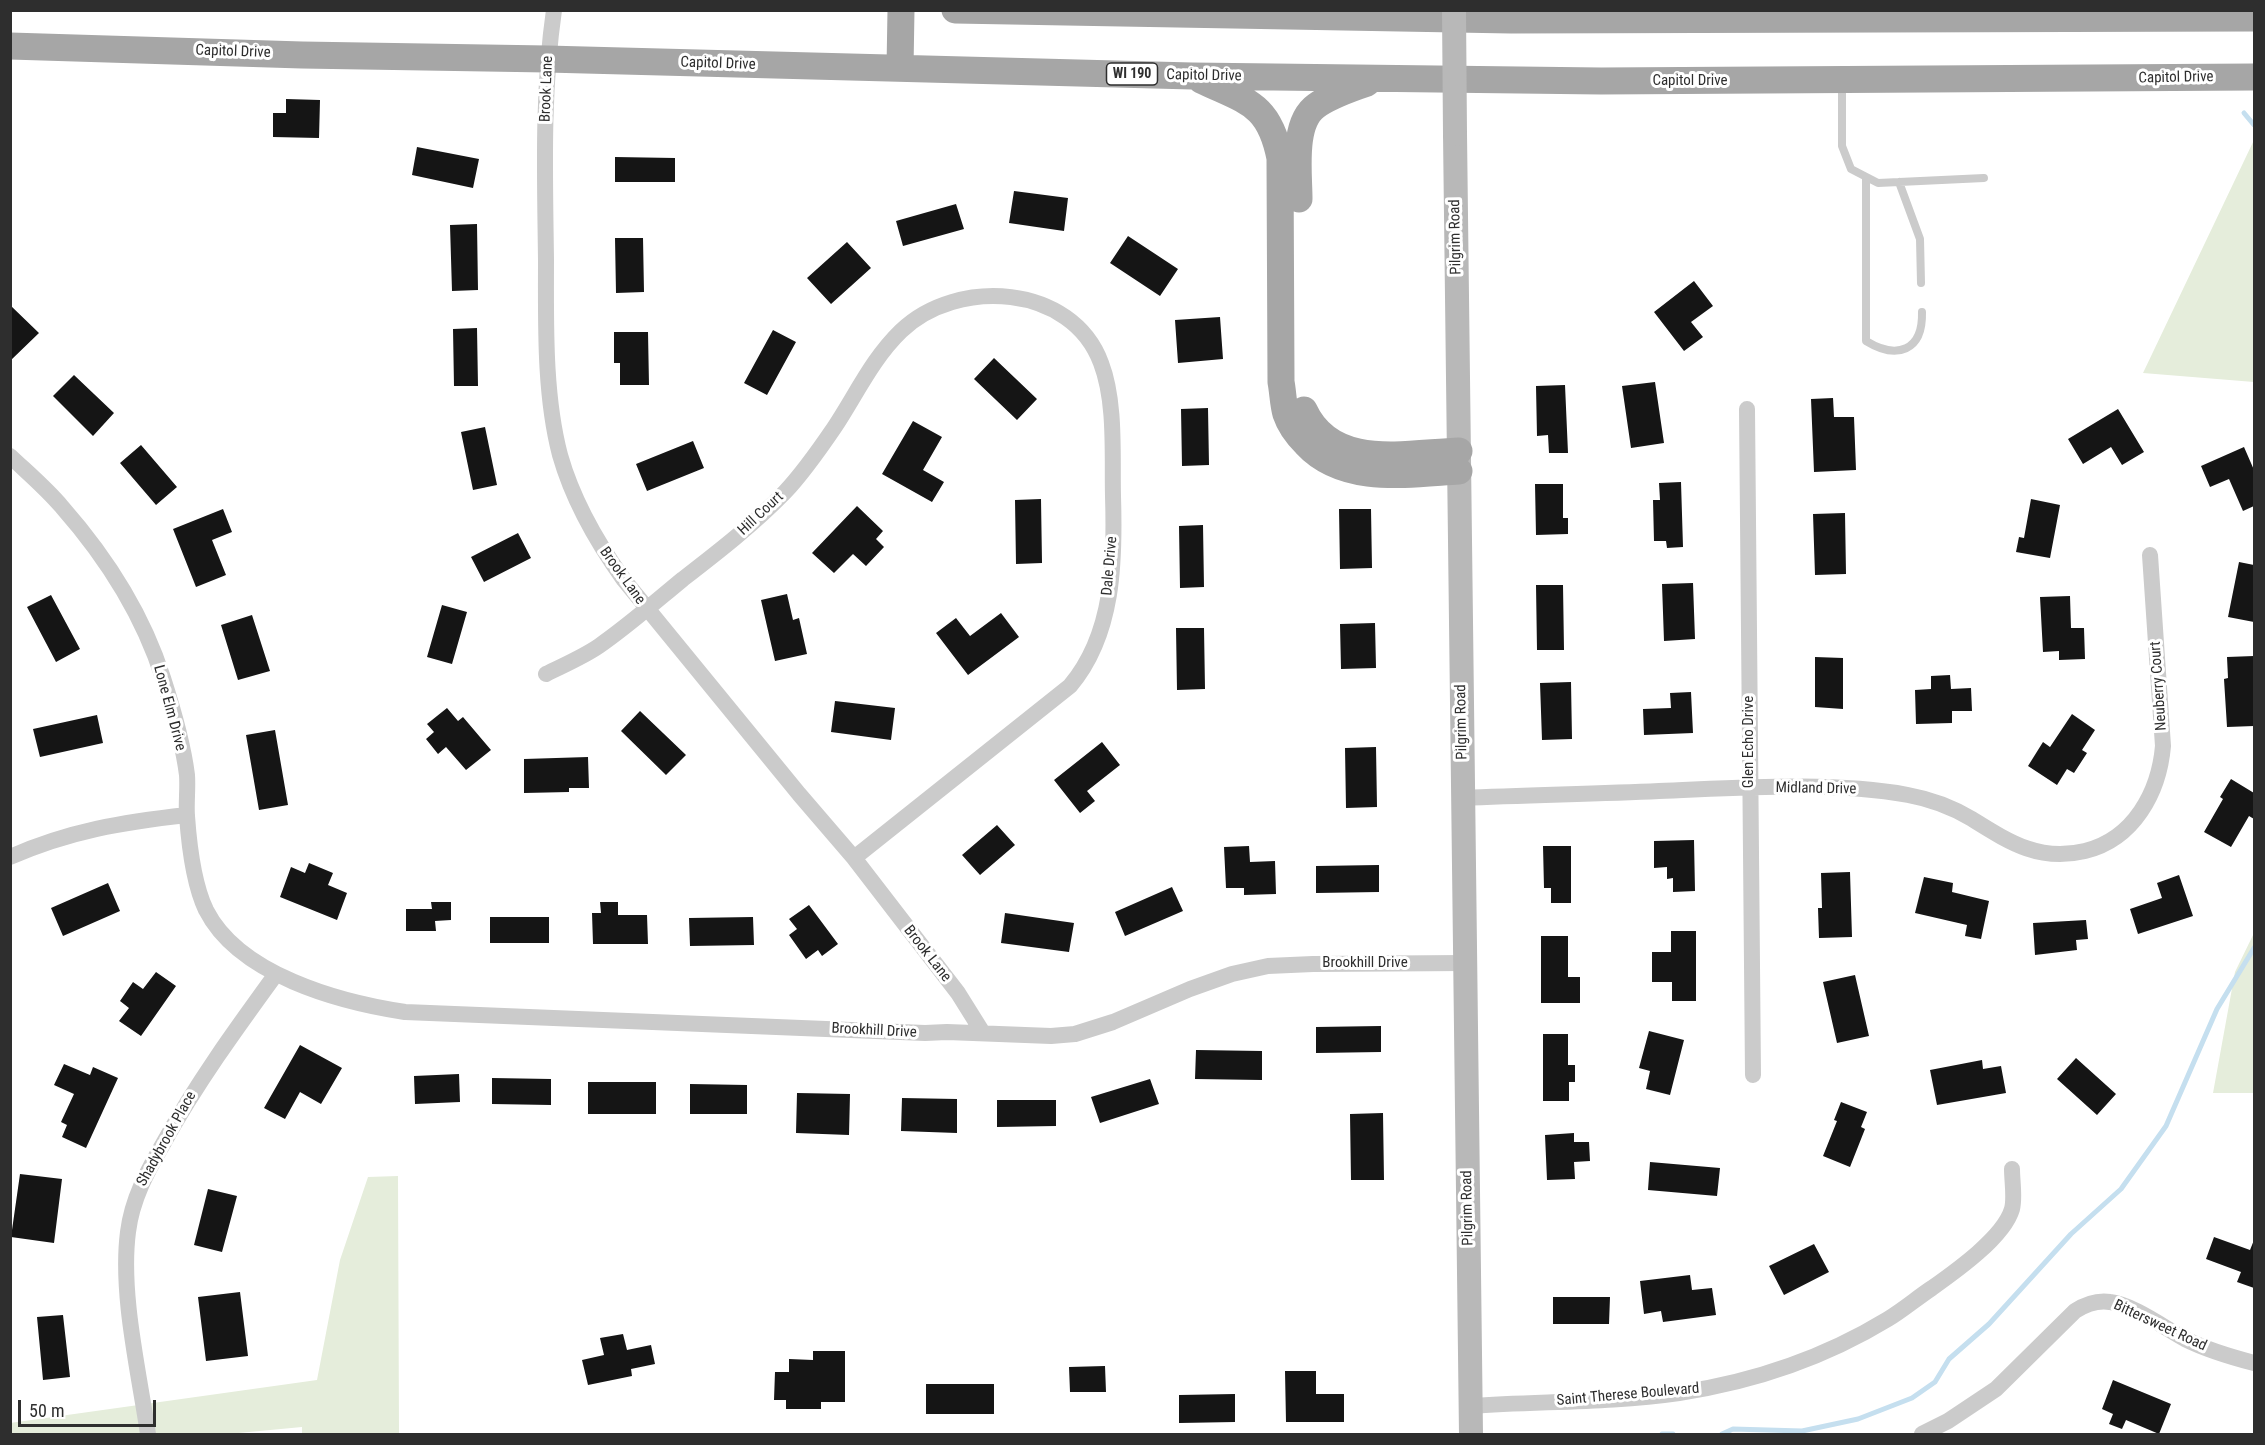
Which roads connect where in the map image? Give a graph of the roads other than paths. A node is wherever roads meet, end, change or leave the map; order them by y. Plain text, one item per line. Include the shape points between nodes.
1 (554, 10) edge
2 (901, 10) edge
3 (955, 10) edge
4 (1454, 10) edge
5 (1539, 10) edge
6 (1695, 10) edge
7 (2254, 18) edge
8 (1511, 20) junction
9 (1719, 20) junction
10 (10, 46) edge
11 (547, 59) junction
12 (900, 68) junction
13 (1192, 76) junction
14 (2254, 77) edge
15 (1379, 78) junction
16 (1842, 81) junction
17 (1866, 177) junction
18 (1984, 178) dead end
19 (1899, 182) junction
20 (1922, 283) dead end
21 (931, 311) joint
22 (1922, 312) dead end
23 (1747, 409) dead end
24 (10, 456) edge
25 (1459, 461) junction
26 (2150, 555) dead end
27 (646, 609) junction
28 (546, 674) dead end
29 (1749, 789) junction
30 (1463, 798) junction
31 (2140, 813) joint
32 (187, 815) junction
33 (10, 857) edge
34 (854, 858) junction
35 (1465, 963) junction
36 (276, 974) junction
37 (983, 1033) junction
38 (1753, 1075) dead end
39 (2012, 1169) dead end
40 (2254, 1363) edge
41 (1471, 1406) junction
42 (148, 1434) edge
43 (1471, 1434) edge
44 (1922, 1434) edge

1 - 11 street, Brook Lane
2 - 12 main road
3 - 8 main road
4 - 25 main road, Pilgrim Road, bridge
5 - 8 main road
6 - 9 main road
7 - 9 main road
8 - 9 main road
10 - 11 main road, Capitol Drive / WI 190
11 - 12 main road, Capitol Drive / WI 190
11 - 27 street, Brook Lane via 546,290 551,416 583,515 600,546
12 - 13 main road, Capitol Drive / WI 190
13 - 15 main road, Capitol Drive / WI 190
13 - 25 main road via 1249,103 1266,116 1276,138 1280,158 1281,382 1286,414 1296,433 1316,455 1347,469 1402,474
14 - 16 main road, Capitol Drive / WI 190
15 - 16 main road, Capitol Drive / WI 190
15 - 25 main road via 1316,106 1302,129 1298,174 1299,396 1314,428 1343,449
16 - 17 lane via 1842,146 1851,169
17 - 19 lane via 1878,183
17 - 22 lane via 1866,341 1881,350 1900,351 1917,340
18 - 19 lane
19 - 20 lane via 1920,238
21 - 27 street, Hill Court via 902,329 878,356 835,427 786,491 739,535
21 - 34 street, Dale Drive via 955,300 1005,295 1069,318 1090,342 1101,363 1109,402 1114,507 1112,576 1100,635 1089,660 1070,686
23 - 29 street, Glen Echo Drive
24 - 32 street, Lone Elm Drive via 62,507 128,598 151,646 172,707 187,776
25 - 30 main road, Pilgrim Road
26 - 31 street, Neuberry Court via 2163,746 2155,787
27 - 28 street, Hill Court via 598,647
27 - 34 street, Brook Lane
29 - 30 street, Midland Drive
29 - 31 street, Midland Drive via 1815,788 1931,800 2016,846 2041,853 2086,851 2108,842
29 - 38 street, Glen Echo Drive
30 - 35 main road, Pilgrim Road
32 - 33 street via 95,828
32 - 36 street, Lone Elm Drive via 206,909 219,930 240,950
34 - 37 street, Brook Lane via 958,993
35 - 37 street, Brookhill Drive via 1268,966 1232,974 1075,1034
35 - 41 main road, Pilgrim Road
36 - 37 street, Brookhill Drive via 341,999 405,1012 926,1034
36 - 42 street, Shadybrook Place via 183,1108 134,1201 128,1230 126,1289
39 - 41 street, Saint Therese Boulevard via 2013,1208 2005,1226 1947,1277 1896,1313 1833,1348 1781,1369 1678,1393
40 - 44 street, Bittersweet Road via 2187,1340 2119,1303 2090,1303 2075,1311 1996,1389
41 - 43 main road, Pilgrim Road

